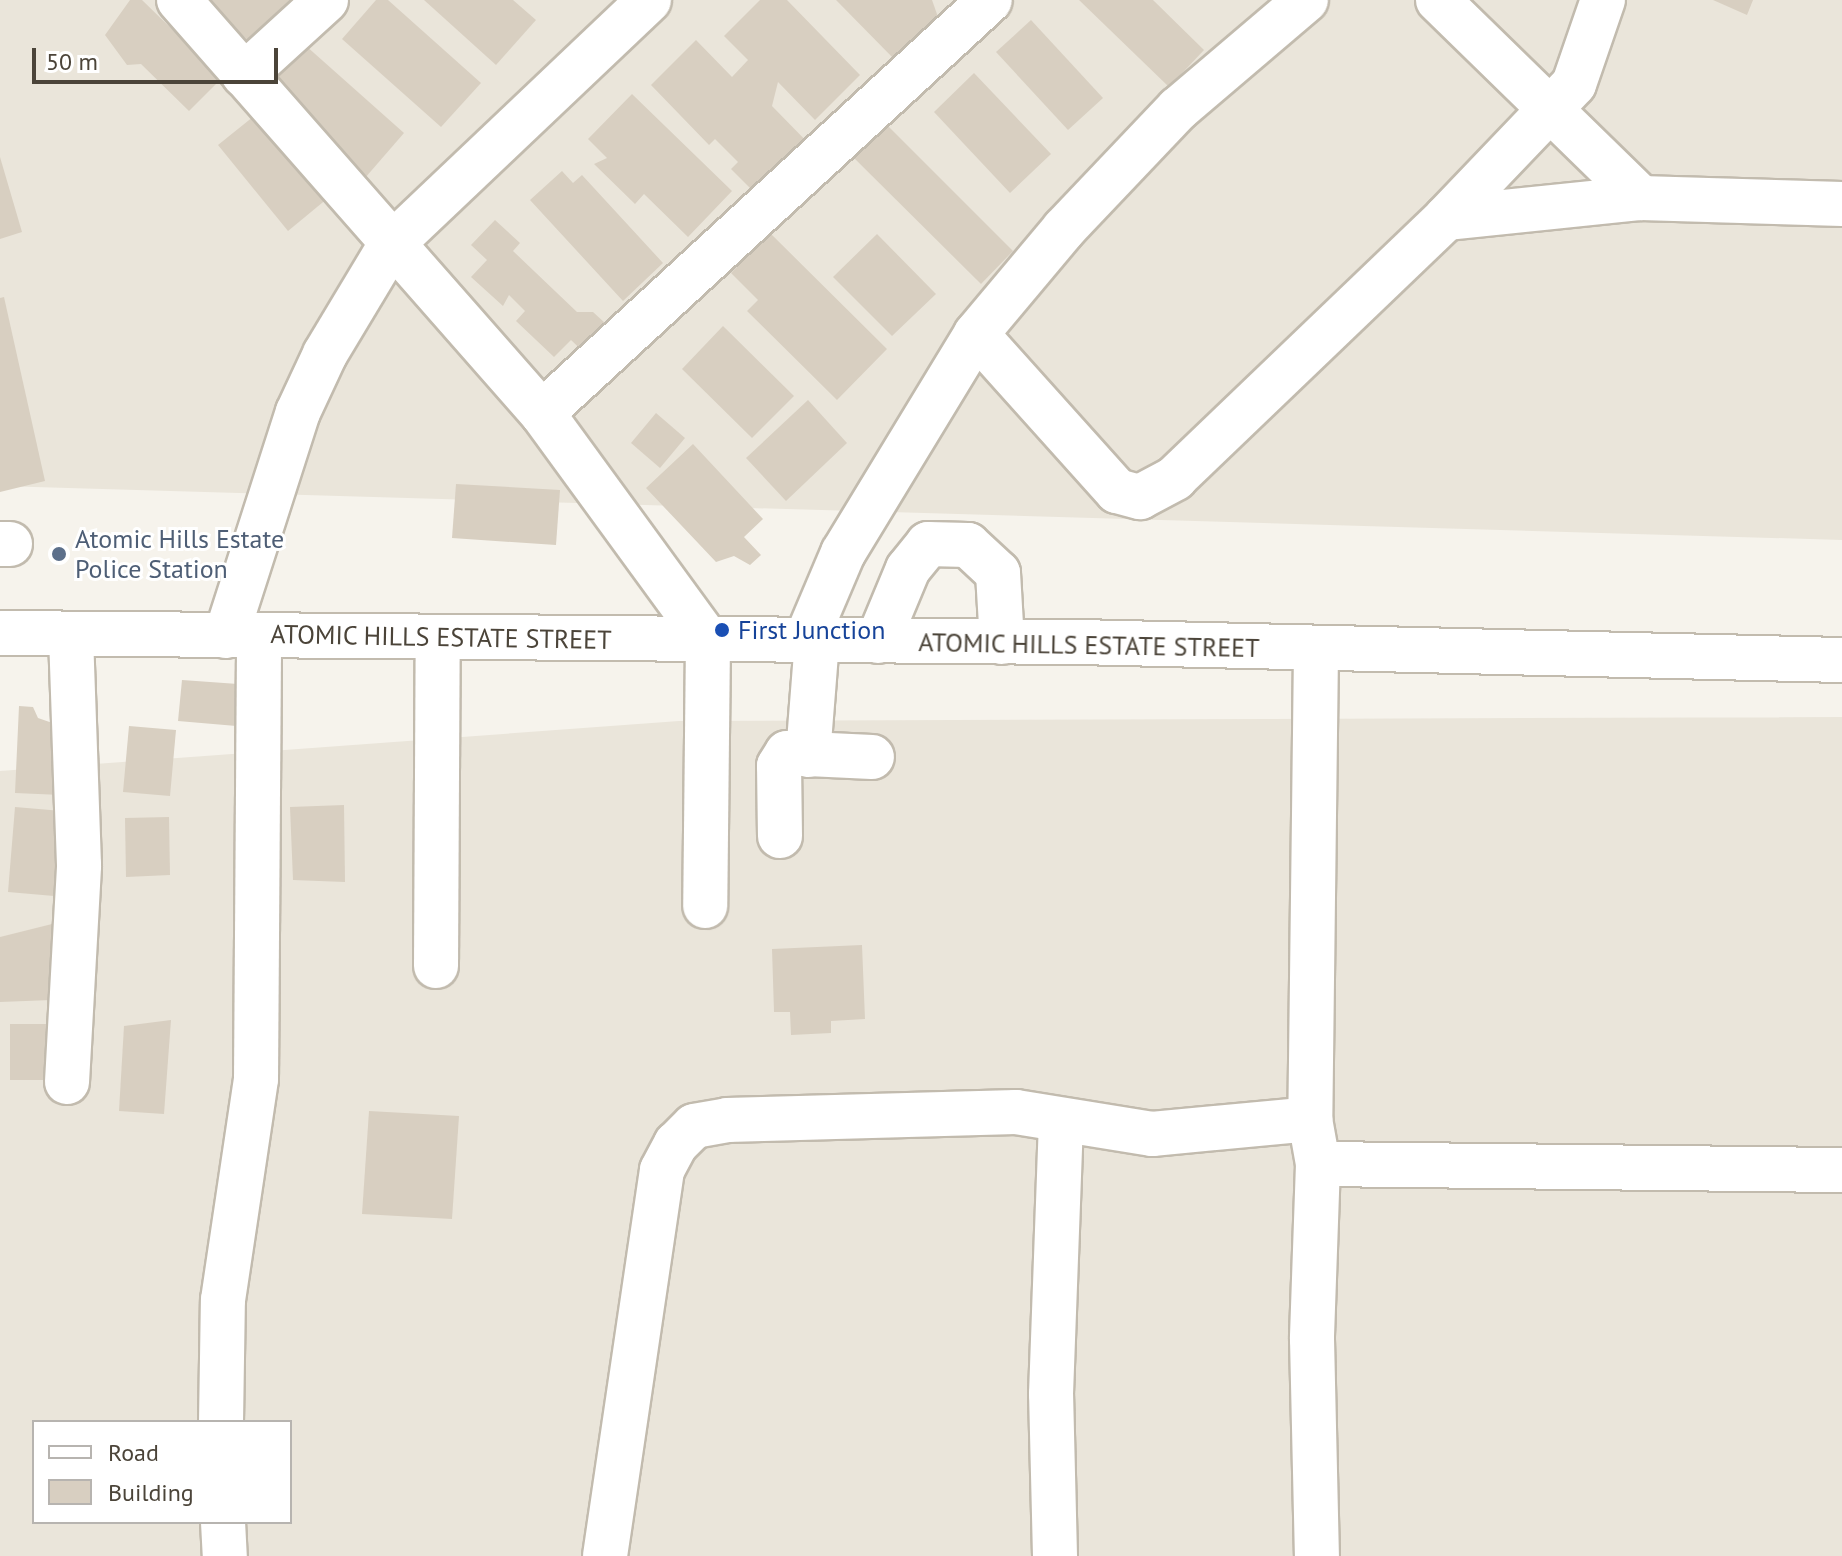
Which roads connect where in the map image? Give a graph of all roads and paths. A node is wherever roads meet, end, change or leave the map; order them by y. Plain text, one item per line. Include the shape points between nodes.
1 (179, 0) edge
2 (326, 0) edge
3 (649, 0) edge
4 (990, 0) edge
5 (1306, 0) edge
6 (1438, 0) edge
7 (1603, 0) edge
8 (244, 75) junction
9 (1549, 110) junction
10 (1641, 198) junction
11 (1842, 204) edge
12 (1446, 218) junction
13 (390, 246) junction
14 (976, 334) junction
15 (542, 413) junction
16 (0, 633) edge
17 (71, 634) junction
18 (243, 636) junction
19 (438, 637) junction
20 (811, 640) junction
21 (708, 641) junction
22 (878, 641) junction
23 (1002, 642) junction
24 (1316, 651) junction
25 (1842, 660) edge
26 (808, 755) junction
27 (872, 757) dead end
28 (780, 836) dead end
29 (705, 906) dead end
30 (436, 966) dead end
31 (67, 1082) dead end
32 (1310, 1119) junction
33 (1061, 1120) junction
34 (1318, 1164) junction
35 (1842, 1170) edge
36 (221, 1420) edge
37 (223, 1524) edge
38 (225, 1556) edge
39 (605, 1556) edge
40 (1055, 1556) edge
41 (1317, 1556) edge

1 - 8 street
2 - 8 street
3 - 13 street
4 - 15 street
5 - 14 street via 1178,109 1064,229
6 - 9 street
7 - 9 street via 1574,84
8 - 13 street
9 - 10 street
9 - 12 street
10 - 11 street
10 - 12 street
12 - 14 street via 1175,478 1140,497 1117,491
13 - 15 street
13 - 18 street via 325,354 298,412
14 - 20 street via 843,553
15 - 21 street
16 - 17 street, ATOMIC HILLS ESTATE STREET
17 - 18 street, ATOMIC HILLS ESTATE STREET
17 - 31 street via 79,865
18 - 19 street, ATOMIC HILLS ESTATE STREET
18 - 36 street via 256,1079 223,1300
19 - 21 street, ATOMIC HILLS ESTATE STREET
19 - 30 street
20 - 21 street, ATOMIC HILLS ESTATE STREET
20 - 22 street, ATOMIC HILLS ESTATE STREET
20 - 26 street
21 - 29 street
22 - 23 street, ATOMIC HILLS ESTATE STREET
22 - 23 street via 908,569 928,544 968,545 998,573
23 - 24 street, ATOMIC HILLS ESTATE STREET
24 - 25 street, ATOMIC HILLS ESTATE STREET
24 - 32 street
26 - 27 street
26 - 28 street via 787,753 779,766
32 - 33 street via 1152,1134
32 - 34 street
33 - 39 street via 1016,1112 727,1120 694,1126 662,1170
33 - 40 street via 1051,1394
34 - 35 street
34 - 41 street via 1312,1339
37 - 38 street

